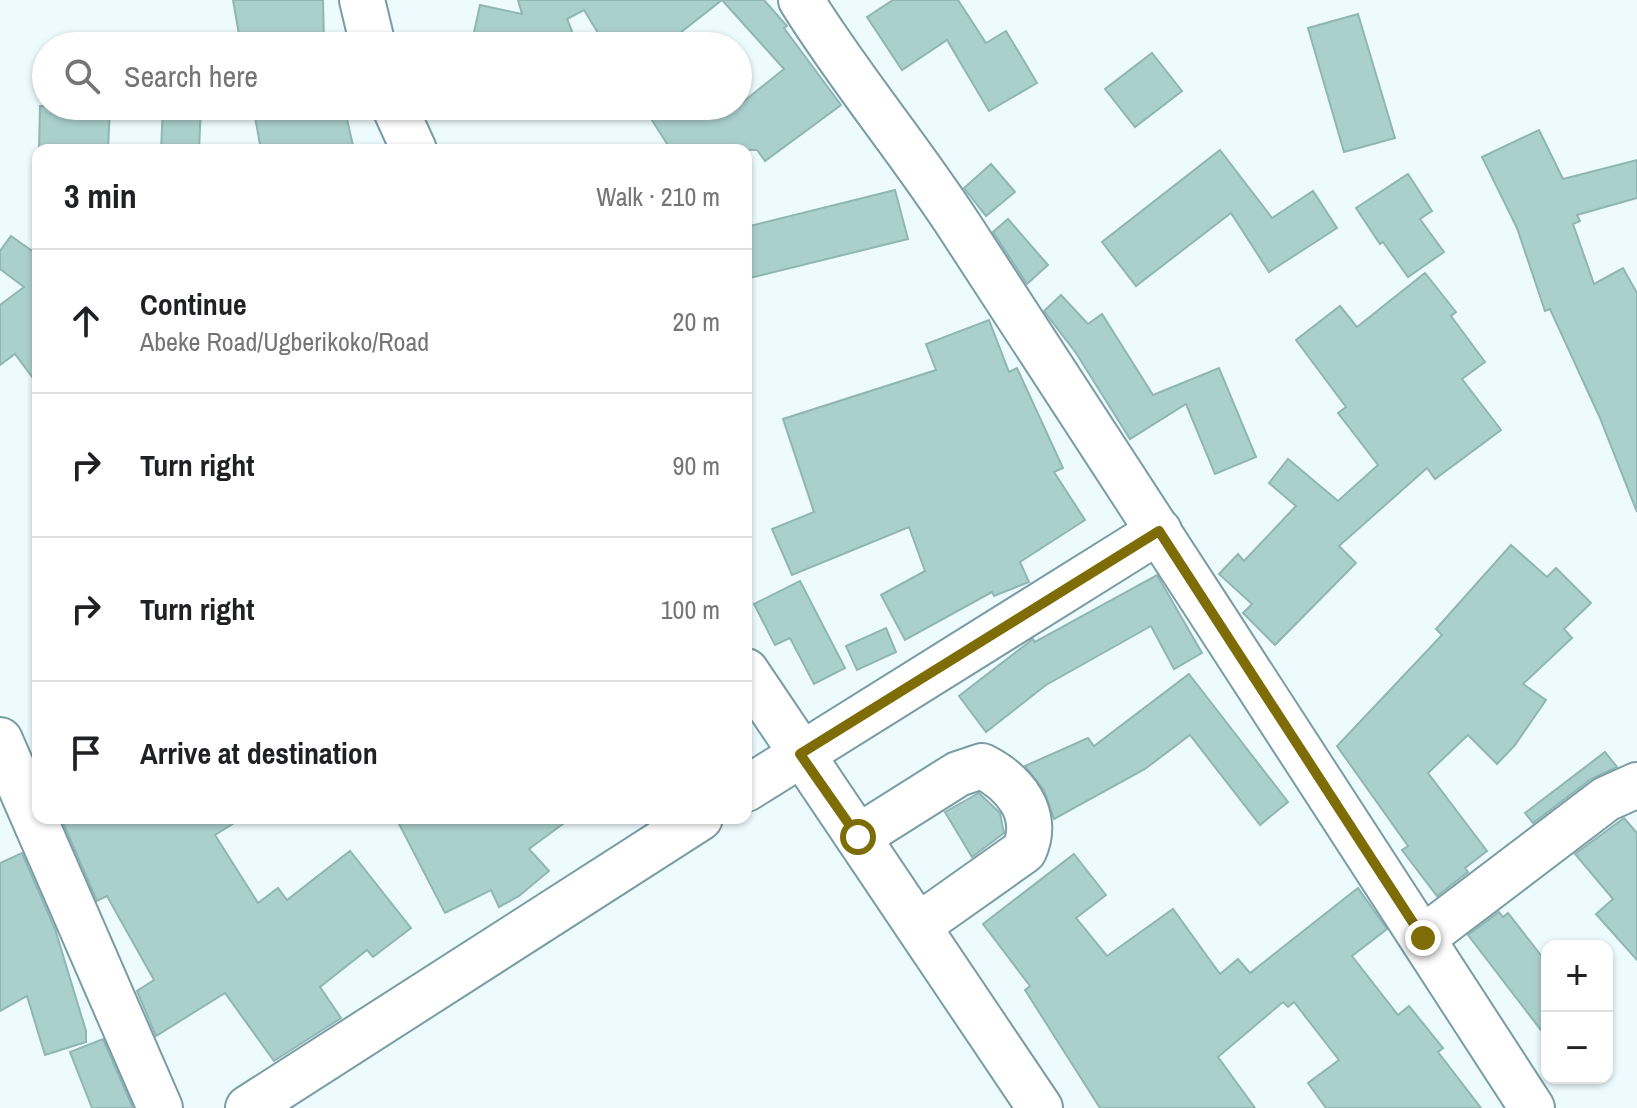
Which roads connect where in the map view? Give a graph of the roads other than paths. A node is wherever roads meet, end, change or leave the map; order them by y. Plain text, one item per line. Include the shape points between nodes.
1 (362, 0) edge
2 (801, 0) edge
3 (370, 32) edge
4 (400, 120) edge
5 (411, 144) edge
6 (1159, 531) junction
7 (752, 680) edge
8 (0, 740) edge
9 (800, 754) junction
10 (752, 785) edge
11 (1637, 785) edge
12 (32, 814) edge
13 (37, 824) edge
14 (691, 824) edge
15 (858, 837) junction
16 (918, 926) junction
17 (1423, 938) junction
18 (160, 1108) edge
19 (248, 1108) edge
20 (1040, 1108) edge
21 (1532, 1108) edge

1 - 3 street
2 - 6 street via 960,226
4 - 5 street
6 - 9 street
6 - 17 street
7 - 9 street
8 - 12 street
9 - 10 street
9 - 15 street
11 - 17 street via 1606,799
13 - 18 street
14 - 19 street
15 - 16 street
15 - 16 street via 958,774 982,766 1005,777 1018,795 1031,837 1024,851
16 - 20 street
17 - 21 street

